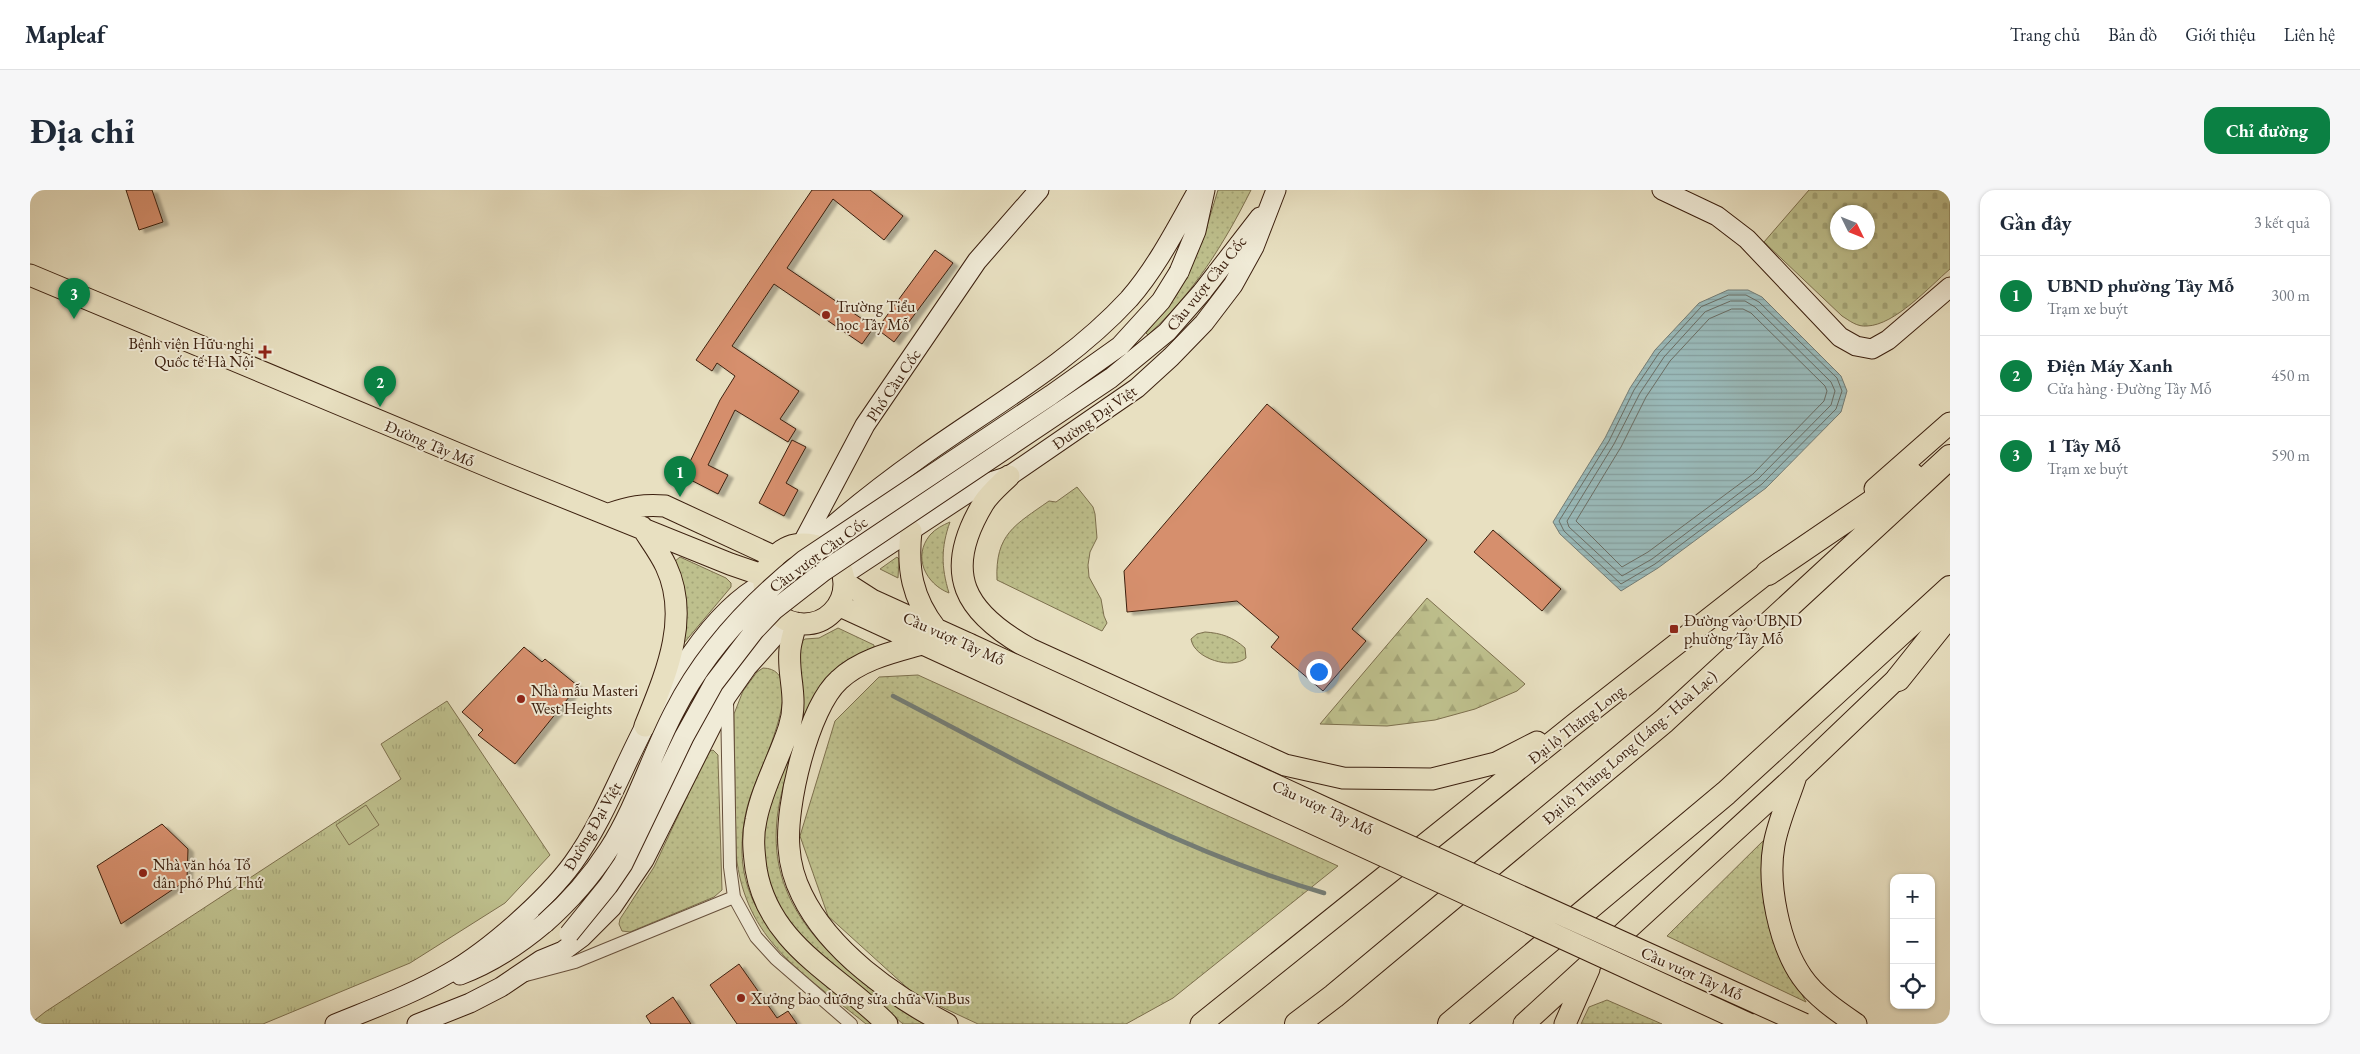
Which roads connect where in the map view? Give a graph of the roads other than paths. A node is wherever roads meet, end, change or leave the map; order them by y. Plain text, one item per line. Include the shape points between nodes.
1 (1039, 190) edge
2 (1198, 190) edge
3 (1205, 190) edge
4 (1662, 190) edge
5 (1272, 198) edge
6 (30, 275) edge
7 (1950, 286) edge
8 (1950, 423) edge
9 (1950, 448) edge
10 (1950, 457) edge
11 (1009, 476) junction
12 (609, 514) junction
13 (642, 527) junction
14 (911, 530) junction
15 (807, 544) junction
16 (775, 557) junction
17 (1768, 573) junction
18 (844, 579) junction
19 (765, 580) junction
20 (1950, 588) edge
21 (838, 605) junction
22 (1950, 614) edge
23 (792, 622) junction
24 (1950, 628) edge
25 (929, 637) junction
26 (964, 652) junction
27 (1898, 679) junction
28 (726, 697) junction
29 (1576, 723) junction
30 (645, 726) junction
31 (1796, 775) junction
32 (734, 897) junction
33 (541, 960) junction
34 (1591, 964) junction
35 (517, 977) junction
36 (421, 988) junction
37 (336, 1024) edge
38 (417, 1024) edge
39 (851, 1024) edge
40 (887, 1024) edge
41 (947, 1024) edge
42 (1201, 1024) edge
43 (1297, 1024) edge
44 (1450, 1024) edge
45 (1524, 1024) edge
46 (1565, 1024) edge
47 (1749, 1024) edge
48 (1804, 1024) edge
49 (1856, 1024) edge

1 - 15 street, Phố Cầu Cốc via 977,261 865,425
2 - 15 street via 1156,262 1130,298 1096,332 1057,364 907,467
3 - 36 street, Cầu vượt Cầu Cốc, bridge via 1196,231 1179,272 1161,301 1120,346 804,560 772,586 743,614 708,657 675,710 609,848 567,904 506,953 475,970
4 - 7 street via 1718,216 1747,239 1840,336 1856,346 1872,349 1888,340
5 - 11 street, Đường Đại Việt via 1254,247 1233,286 1171,357 1137,388
5 - 33 street, Cầu vượt Cầu Cốc, bridge via 1202,292 1167,332 1111,378 824,571 754,630 714,683 684,737 623,864 568,934
6 - 12 main road, Đường Tây Mỗ
8 - 17 main road, Đại lộ Thăng Long via 1894,474
9 - 17 highway
10 - 43 highway, Đại lộ Thăng Long (Láng - Hoà Lạc) via 1664,721
11 - 14 street, Đường Đại Việt via 978,486
11 - 29 main road via 983,503 962,563 962,580 967,593 985,617 1006,636 1030,649 1285,766 1343,778 1432,779 1496,763
12 - 13 main road, Đường Tây Mỗ
12 - 16 main road via 648,504 665,506
13 - 19 main road, Đường Tây Mỗ
13 - 30 main road via 666,566 678,610 664,678
14 - 18 street, Đường Đại Việt
14 - 25 main road via 908,564
15 - 16 main road via 783,550
15 - 18 main road via 832,555
16 - 19 main road
17 - 29 main road, Đại lộ Thăng Long
18 - 21 main road
18 - 25 main road, Cầu vượt Tây Mỗ
19 - 23 main road via 765,593 773,609
19 - 30 street, Đường Đại Việt via 748,591 706,634
20 - 44 highway via 1726,793
21 - 23 main road via 820,621 808,624
21 - 25 main road, Cầu vượt Tây Mỗ
22 - 27 highway
23 - 28 street via 747,667
23 - 40 main road via 790,650 795,700 789,727 755,821 753,850 757,876 765,904 794,945
24 - 27 main road
25 - 26 main road, Cầu vượt Tây Mỗ
25 - 41 main road via 854,669 838,680 828,694 808,738 799,768 792,796 789,847 801,894 821,927 891,990
26 - 47 main road, Cầu vượt Tây Mỗ, bridge
26 - 48 main road, Cầu vượt Tây Mỗ, bridge via 1343,816
27 - 31 main road
28 - 32 street via 730,867
28 - 33 street via 665,822 628,886 582,937 563,951
29 - 42 main road, Đại lộ Thăng Long
30 - 36 street, Đường Đại Việt via 596,824 555,886 482,950
31 - 34 main road
31 - 49 main road via 1774,845 1772,886 1785,942 1802,977 1829,1005
32 - 35 street via 575,962
32 - 39 street via 756,937 776,959
33 - 35 street
34 - 45 main road
34 - 46 main road
35 - 38 street via 470,1003
36 - 37 street, Đường Đại Việt

